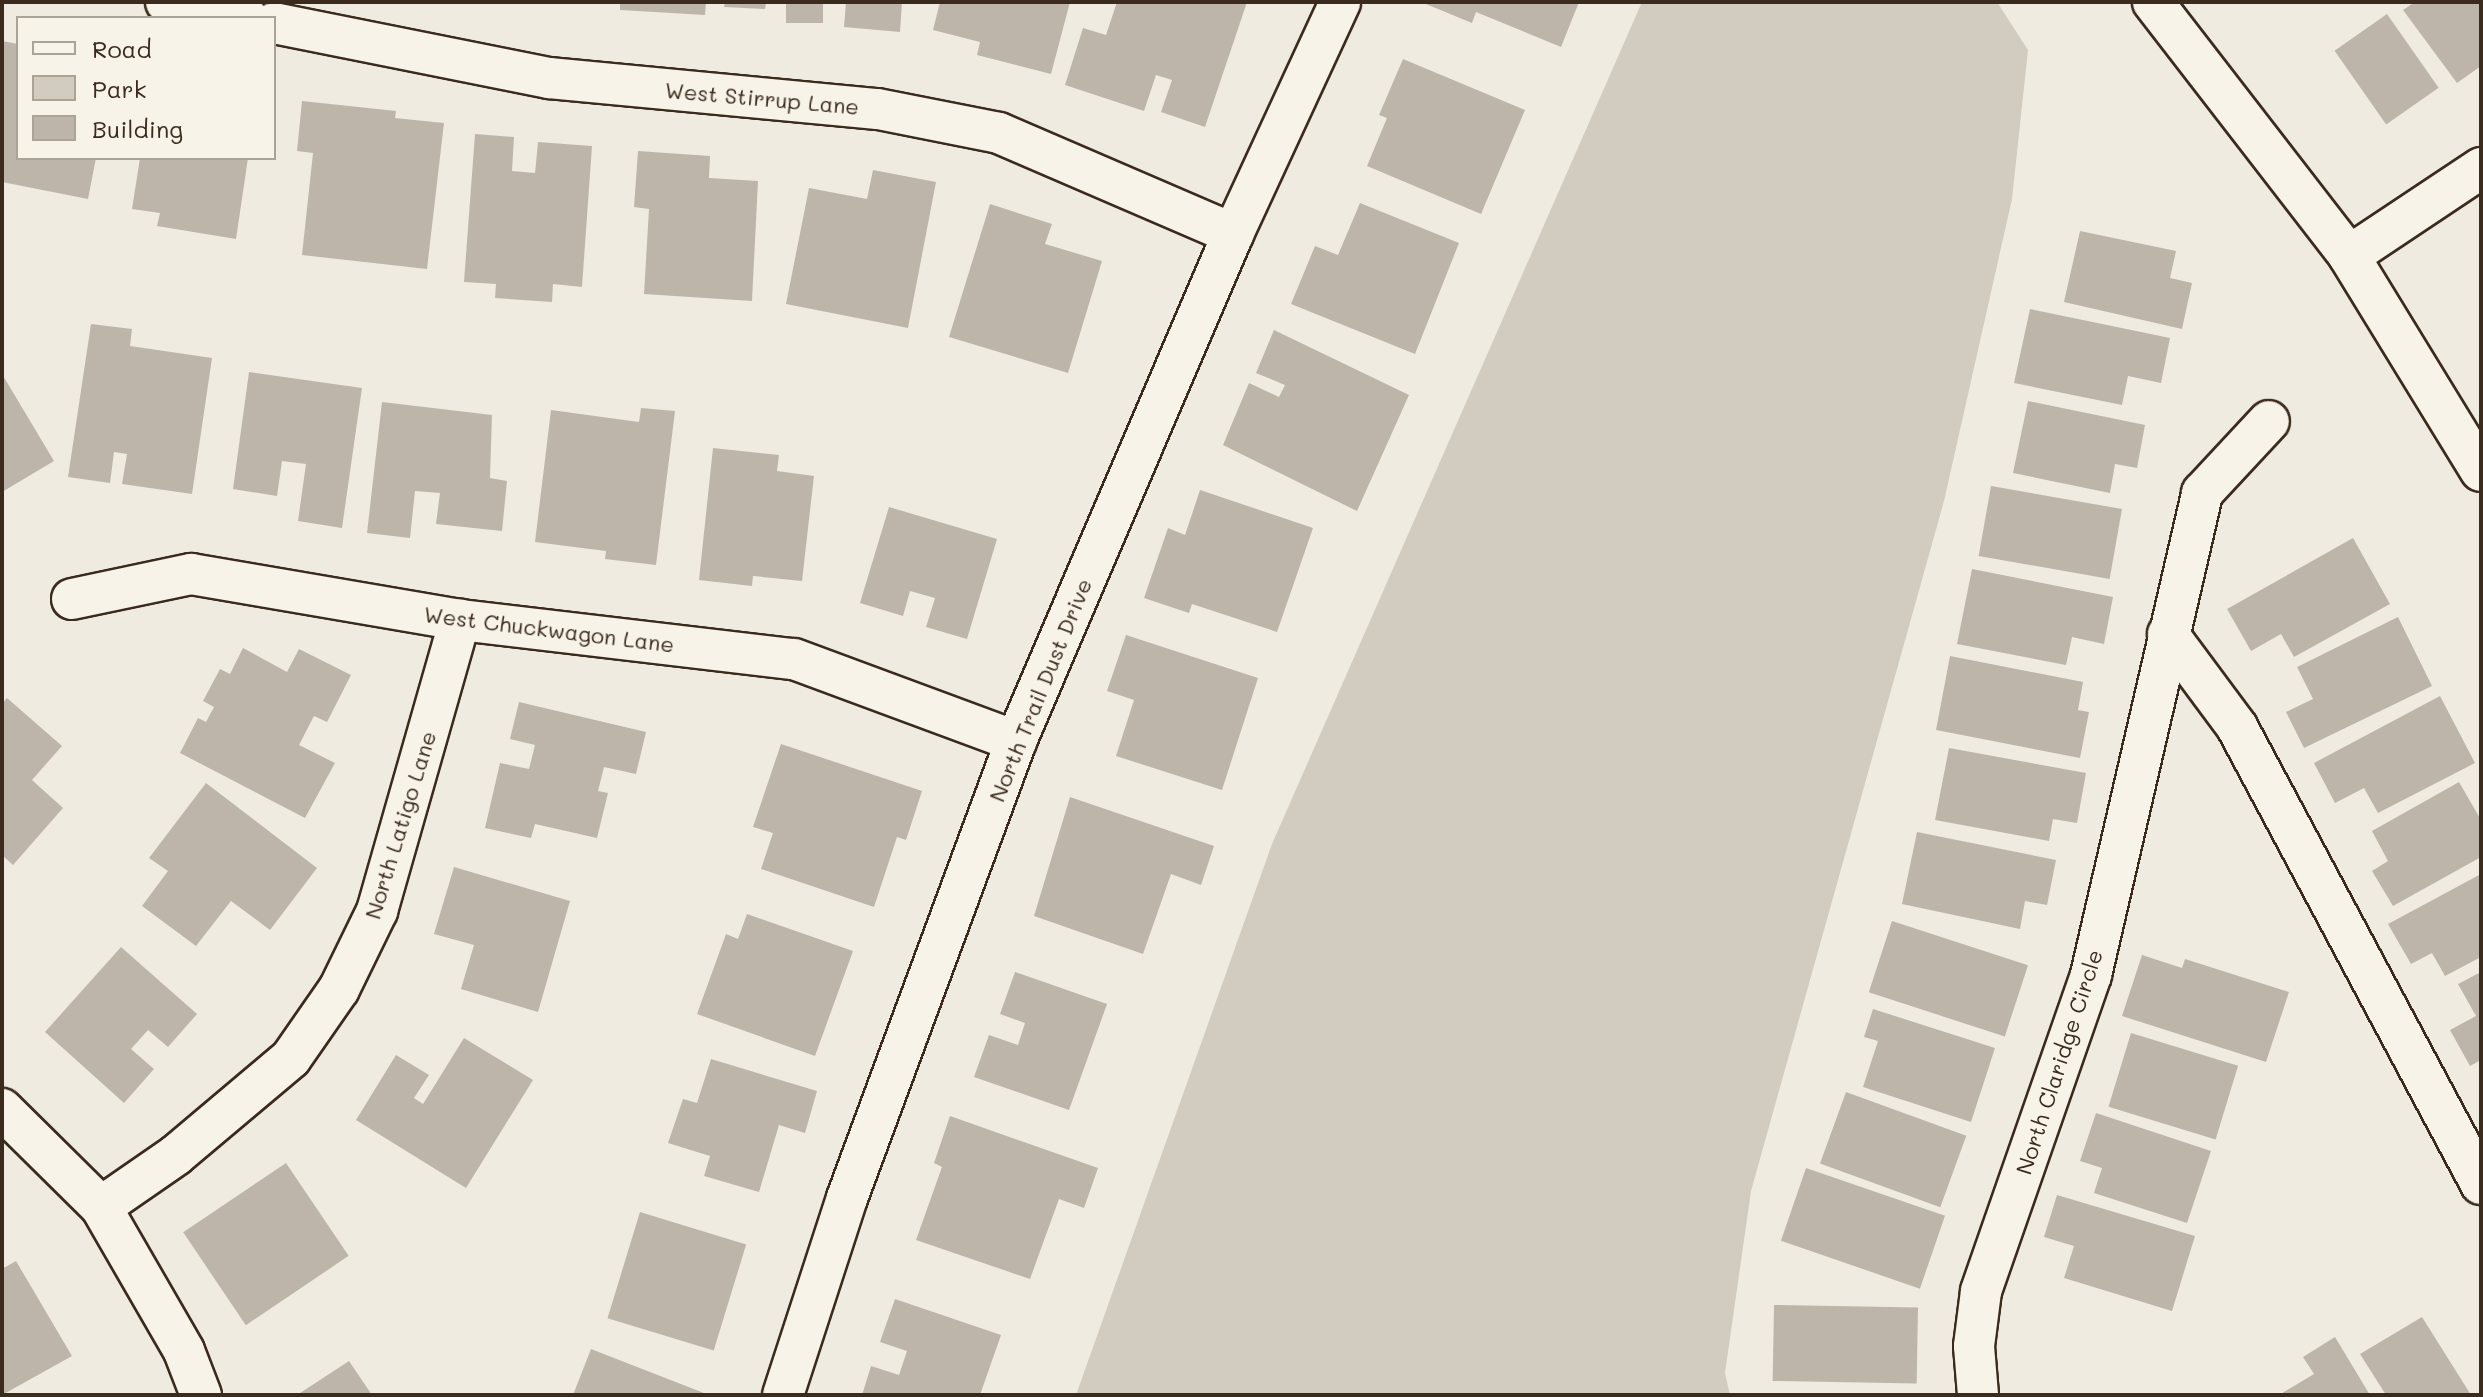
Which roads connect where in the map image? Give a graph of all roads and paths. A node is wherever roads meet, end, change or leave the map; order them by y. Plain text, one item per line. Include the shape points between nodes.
1 (166, 2) edge
2 (1340, 2) edge
3 (2153, 2) edge
4 (237, 16) edge
5 (276, 23) edge
6 (2481, 168) edge
7 (1233, 234) junction
8 (2349, 256) junction
9 (2269, 421) dead end
10 (2481, 471) edge
11 (72, 599) dead end
12 (460, 620) junction
13 (2168, 634) junction
14 (1016, 741) junction
15 (2, 1109) edge
16 (2475, 1159) edge
17 (101, 1207) junction
18 (201, 1395) edge
19 (783, 1395) edge
20 (1978, 1395) edge

1 - 4 street
2 - 7 street, North Trail Dust Drive
3 - 8 street
5 - 7 street, West Stirrup Lane via 549,78 878,109 999,133
6 - 8 street
7 - 14 street, North Trail Dust Drive
8 - 10 street
9 - 13 street, North Claridge Circle via 2202,493
11 - 12 street, West Chuckwagon Lane via 191,574
12 - 14 street, West Chuckwagon Lane via 794,659
12 - 17 street, North Latigo Lane via 377,911 339,989 291,1058 176,1155
13 - 16 street via 2237,727
13 - 20 street, North Claridge Circle via 2091,975 1981,1291 1974,1346
14 - 19 street, North Trail Dust Drive via 847,1198
15 - 17 street
17 - 18 street via 184,1351

